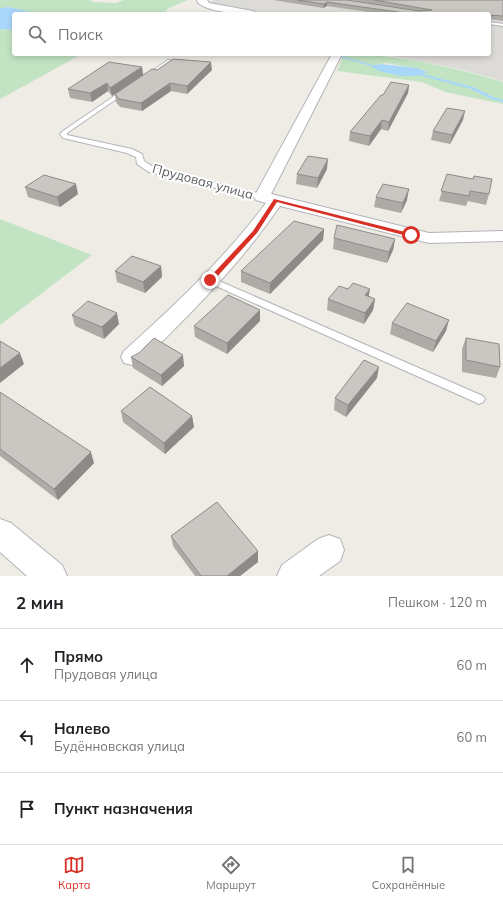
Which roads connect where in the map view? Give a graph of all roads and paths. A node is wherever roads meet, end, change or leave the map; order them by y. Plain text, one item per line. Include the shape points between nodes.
1 (203, 0) edge
2 (243, 12) edge
3 (491, 23) edge
4 (503, 25) edge
5 (336, 56) edge
6 (170, 60) edge
7 (137, 83) edge
8 (130, 87) edge
9 (269, 199) junction
10 (503, 236) edge
11 (210, 280) junction
12 (132, 357) edge
13 (479, 399) dead end
14 (0, 533) edge
15 (329, 550) dead end
16 (51, 576) edge
17 (293, 576) edge

1 - 2 street via 201,1 206,5
3 - 4 lane
5 - 9 street
6 - 7 lane
8 - 9 lane, Прудовая улица via 65,132 64,137 129,151 139,156 140,162 152,170
9 - 10 street, Прудовая улица via 429,238
9 - 11 street via 255,232
11 - 12 street via 177,316
11 - 13 lane
14 - 16 street
15 - 17 street

